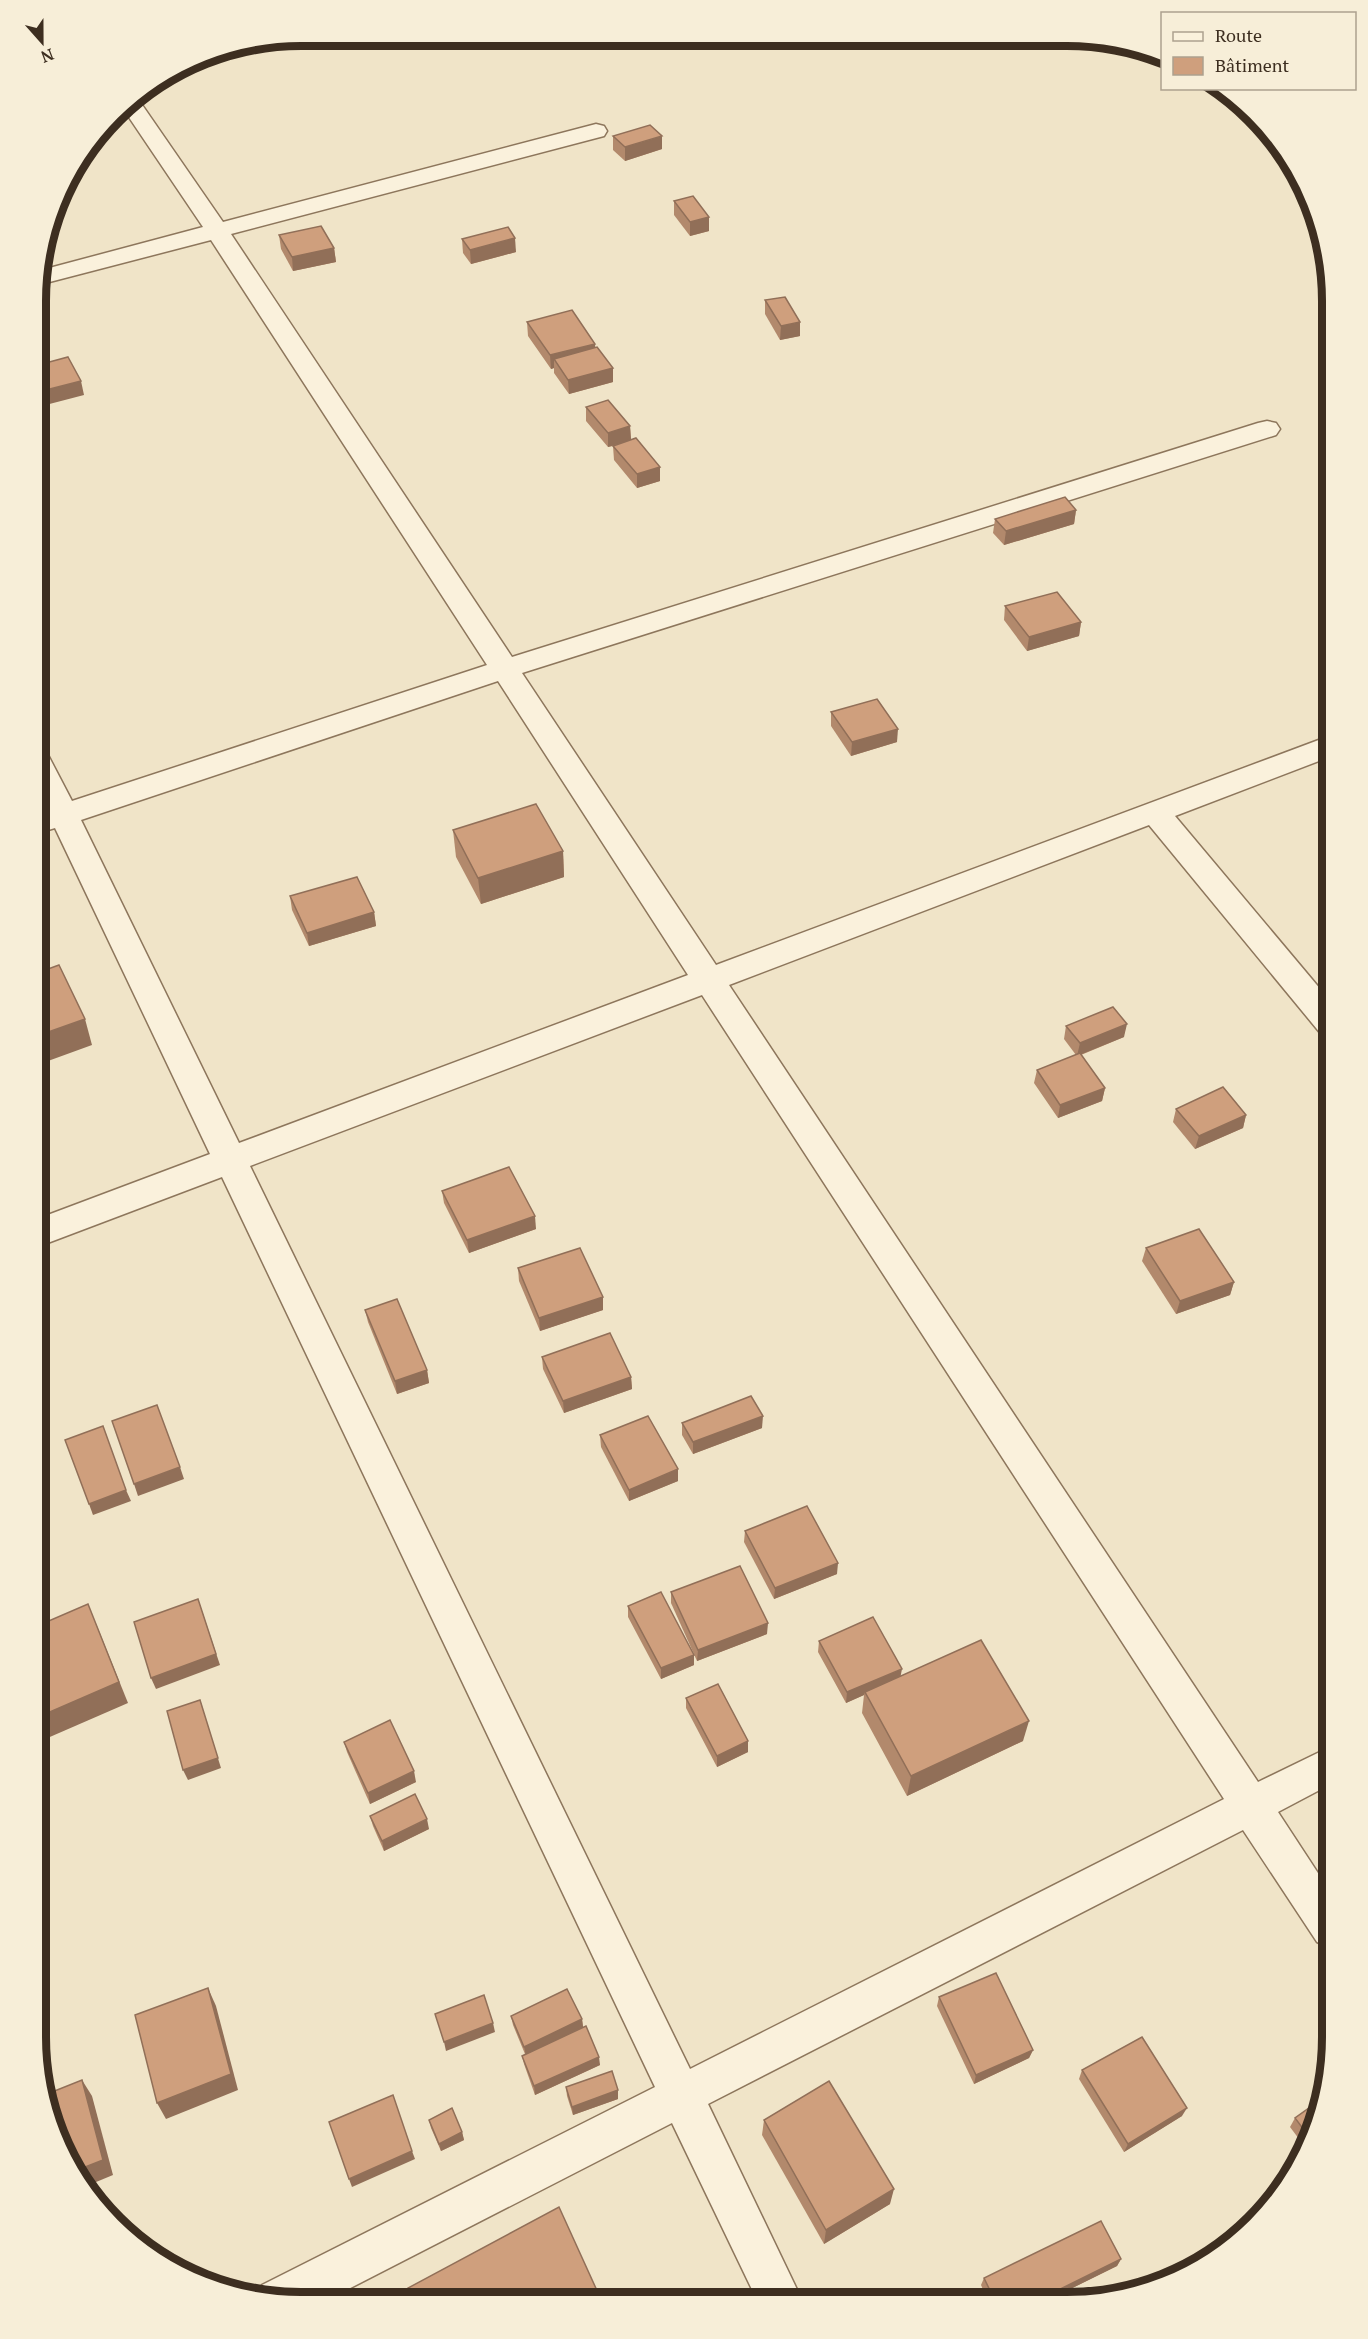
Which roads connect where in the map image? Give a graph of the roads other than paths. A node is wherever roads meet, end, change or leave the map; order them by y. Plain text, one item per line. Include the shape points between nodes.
1 (134, 109) edge
2 (596, 130) dead end
3 (217, 231) junction
4 (48, 275) edge
5 (1267, 429) dead end
6 (505, 669) junction
7 (1322, 749) edge
8 (46, 800) edge
9 (1155, 812) junction
10 (50, 819) edge
11 (709, 980) junction
12 (1322, 1013) edge
13 (230, 1161) junction
14 (46, 1230) edge
15 (1322, 1769) edge
16 (1251, 1805) junction
17 (1322, 1914) edge
18 (681, 2096) junction
19 (296, 2292) edge
20 (776, 2292) edge

1 - 3 street
2 - 3 street
3 - 4 street
3 - 6 street
5 - 6 street
6 - 10 street
6 - 11 street
7 - 9 street
8 - 10 street
9 - 11 street
9 - 12 street
10 - 13 street
11 - 13 street
11 - 16 street
13 - 14 street
13 - 18 street
15 - 16 street
16 - 17 street
16 - 18 street
18 - 19 street
18 - 20 street

